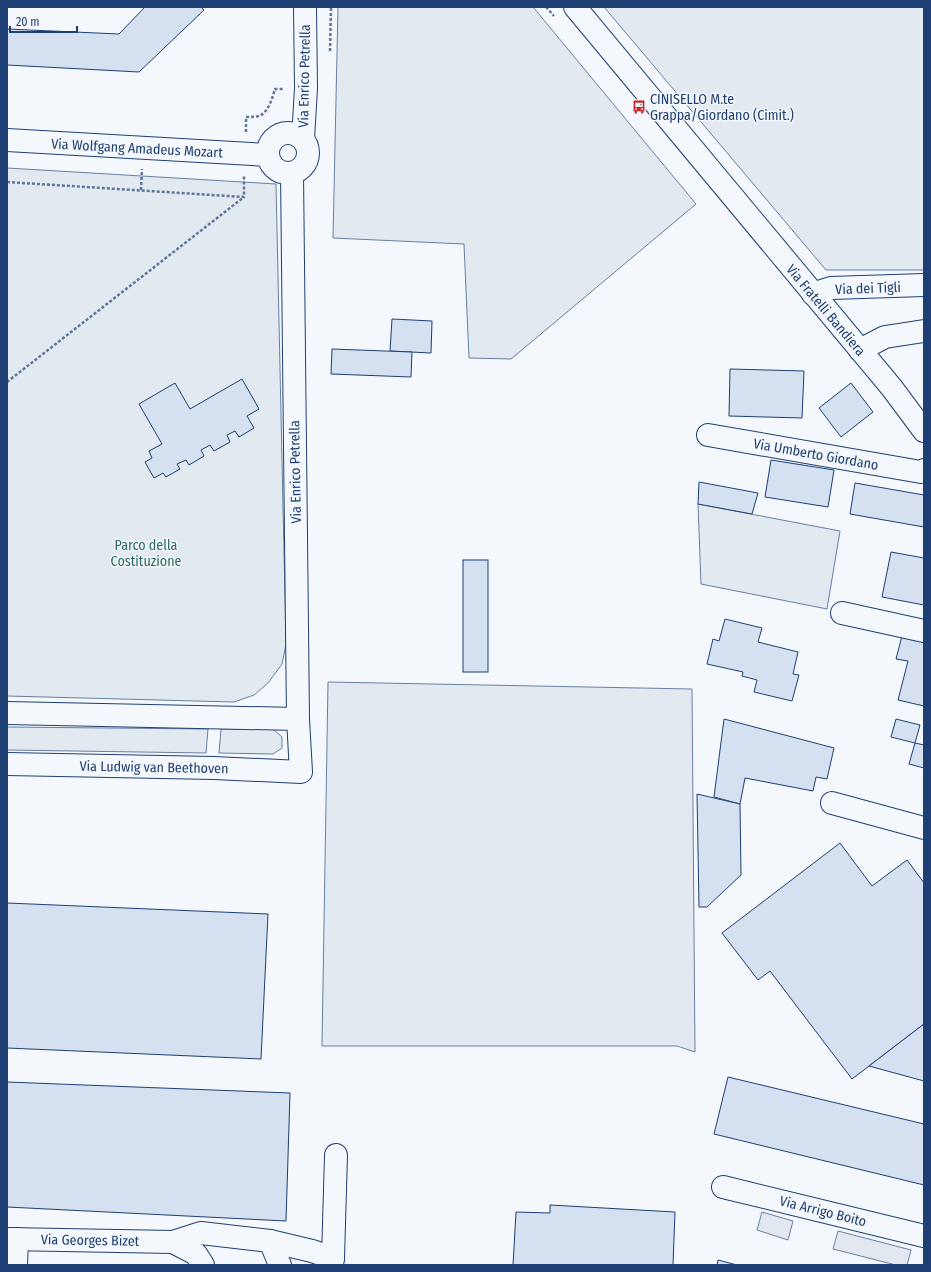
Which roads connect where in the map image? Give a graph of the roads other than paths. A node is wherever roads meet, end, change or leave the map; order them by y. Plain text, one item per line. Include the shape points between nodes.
1 (574, 7) edge
2 (305, 10) edge
3 (280, 134) junction
4 (303, 139) junction
5 (7, 140) edge
6 (268, 155) junction
7 (292, 173) junction
8 (924, 286) edge
9 (813, 294) junction
10 (924, 331) edge
11 (860, 350) junction
12 (924, 431) edge
13 (708, 435) dead end
14 (924, 470) edge
15 (842, 614) dead end
16 (924, 631) edge
17 (7, 713) edge
18 (298, 719) junction
19 (7, 764) edge
20 (301, 772) joint
21 (832, 803) dead end
22 (924, 828) edge
23 (336, 1155) dead end
24 (723, 1187) dead end
25 (924, 1236) edge
26 (12, 1239) edge
27 (270, 1241) junction
28 (173, 1242) junction
29 (332, 1261) edge
30 (16, 1265) edge
31 (203, 1265) edge
32 (280, 1265) edge

1 - 9 street, Via Fratelli Bandiera
2 - 3 street, Via Enrico Petrella via 289,118
2 - 4 street, Via Enrico Petrella via 306,88
3 - 4 street via 288,132
3 - 6 street via 273,139
4 - 7 street via 307,146 306,163 300,170
5 - 6 street, Via Wolfgang Amadeus Mozart
6 - 7 street via 276,170
7 - 18 street, Via Enrico Petrella
8 - 9 street, Via dei Tigli via 831,288
9 - 11 street, Via Fratelli Bandiera
10 - 11 street via 885,337
11 - 12 street, Via Fratelli Bandiera
13 - 14 street, Via Umberto Giordano via 921,472
15 - 16 street
17 - 18 street
18 - 20 street, Via Enrico Petrella
19 - 20 street, Via Ludwig van Beethoven
21 - 22 street
23 - 29 street
24 - 25 street, Via Arrigo Boito
26 - 28 street, Via Georges Bizet
26 - 30 street
27 - 28 street, Via Georges Bizet via 201,1233
27 - 29 street via 312,1251
27 - 32 street
28 - 31 street, Via Georges Bizet via 196,1254

